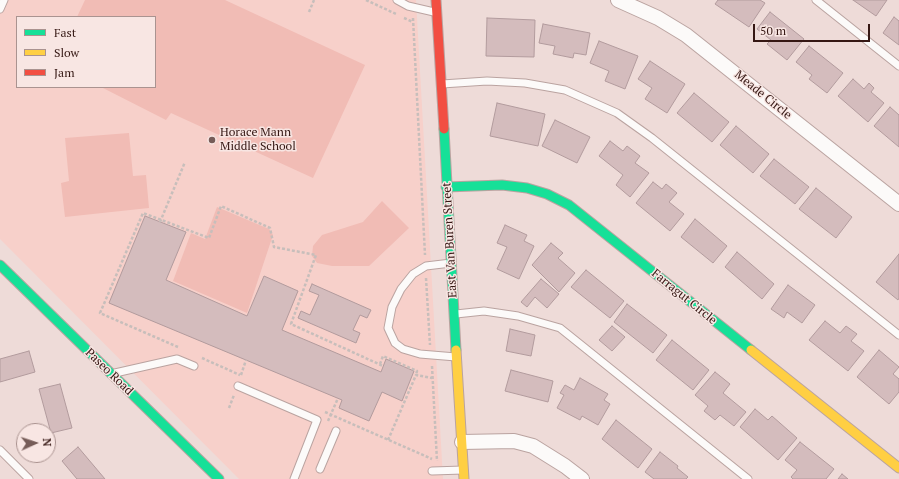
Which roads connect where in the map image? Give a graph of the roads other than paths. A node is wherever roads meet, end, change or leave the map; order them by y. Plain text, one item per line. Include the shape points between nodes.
1 (4, 0) edge
2 (397, 0) edge
3 (436, 0) edge
4 (618, 0) edge
5 (816, 0) edge
6 (0, 9) edge
7 (436, 12) junction
8 (899, 66) edge
9 (441, 84) junction
10 (446, 187) junction
11 (899, 204) edge
12 (451, 263) junction
13 (0, 264) edge
14 (454, 314) junction
15 (899, 335) edge
16 (456, 357) junction
17 (194, 366) dead end
18 (112, 374) junction
19 (238, 386) dead end
20 (336, 431) dead end
21 (462, 442) junction
22 (0, 450) edge
23 (899, 468) edge
24 (320, 469) dead end
25 (434, 471) road end
26 (463, 475) edge
27 (29, 479) edge
28 (219, 479) edge
29 (294, 479) edge
30 (582, 479) edge
31 (748, 479) edge

1 - 6 lane
2 - 7 lane via 412,7
3 - 7 street, East Van Buren Street
4 - 11 street, Meade Circle via 658,18 686,36
5 - 8 lane
7 - 9 street, East Van Buren Street
9 - 10 street, East Van Buren Street
9 - 15 lane via 487,81 525,83 565,90 617,113 652,138
10 - 12 street, East Van Buren Street
10 - 23 street, Farragut Circle via 502,185 547,194 569,205
12 - 14 street, East Van Buren Street
12 - 16 lane via 426,266 413,274 401,289 392,307 388,328 395,342 403,349 420,354
13 - 18 street, Paseo Road
14 - 16 street, East Van Buren Street
14 - 31 lane via 484,311 560,328
16 - 21 street, East Van Buren Street
17 - 18 lane via 177,359
18 - 28 street, Paseo Road
19 - 29 lane via 317,420
20 - 24 lane
21 - 26 street, East Van Buren Street
21 - 30 street via 514,441 533,446
22 - 27 lane
25 - 26 lane

